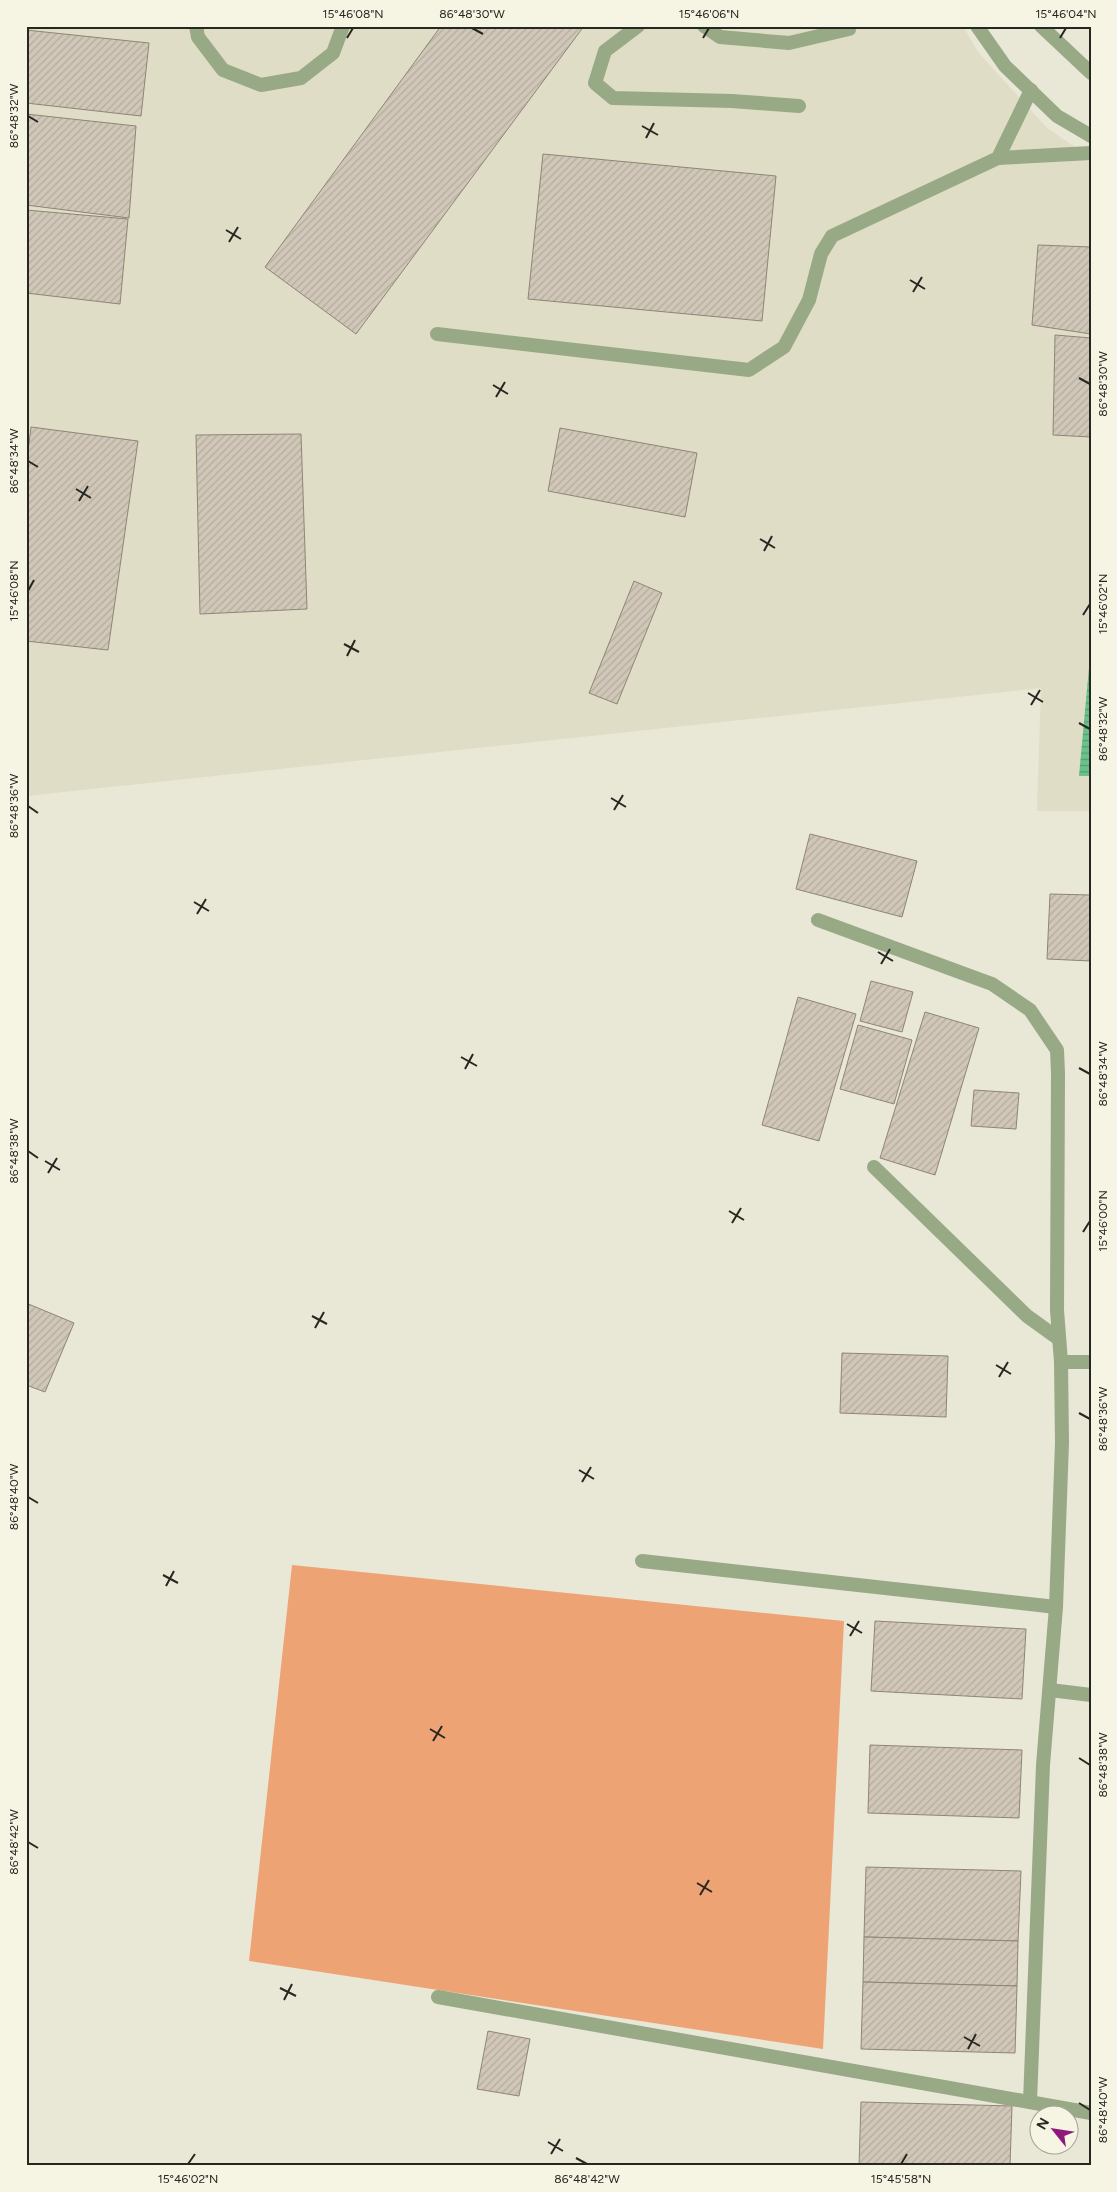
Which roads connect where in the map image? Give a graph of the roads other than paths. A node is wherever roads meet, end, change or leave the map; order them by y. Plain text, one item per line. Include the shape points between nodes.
1 (196, 26) edge
2 (343, 26) edge
3 (638, 26) edge
4 (704, 26) edge
5 (850, 26) edge
6 (977, 26) edge
7 (1041, 26) edge
8 (1091, 73) edge
9 (1031, 90) junction
10 (799, 106) dead end
11 (1091, 136) edge
12 (1091, 153) edge
13 (998, 158) junction
14 (437, 334) dead end
15 (818, 920) dead end
16 (874, 1167) dead end
17 (1059, 1339) junction
18 (1061, 1362) junction
19 (1091, 1362) edge
20 (642, 1561) dead end
21 (1056, 1607) junction
22 (1050, 1690) junction
23 (1091, 1695) edge
24 (438, 1997) dead end
25 (1030, 2102) junction
26 (1091, 2113) edge

1 - 2 street via 198,37 223,70 261,85 301,78 333,53
3 - 10 street via 605,51 595,83 612,98
4 - 5 street via 720,37 789,43
6 - 9 street via 1005,66
7 - 8 street
9 - 11 street via 1057,116
9 - 13 street
12 - 13 street
13 - 14 street via 832,236 821,254 809,300 784,347 750,370
15 - 17 street via 992,984 1030,1010 1053,1044 1058,1074
16 - 17 street via 1028,1316
17 - 18 street
18 - 19 street
18 - 21 street via 1062,1444
20 - 21 street
21 - 22 street
22 - 23 street
22 - 25 street via 1043,1765
24 - 25 street
25 - 26 street

